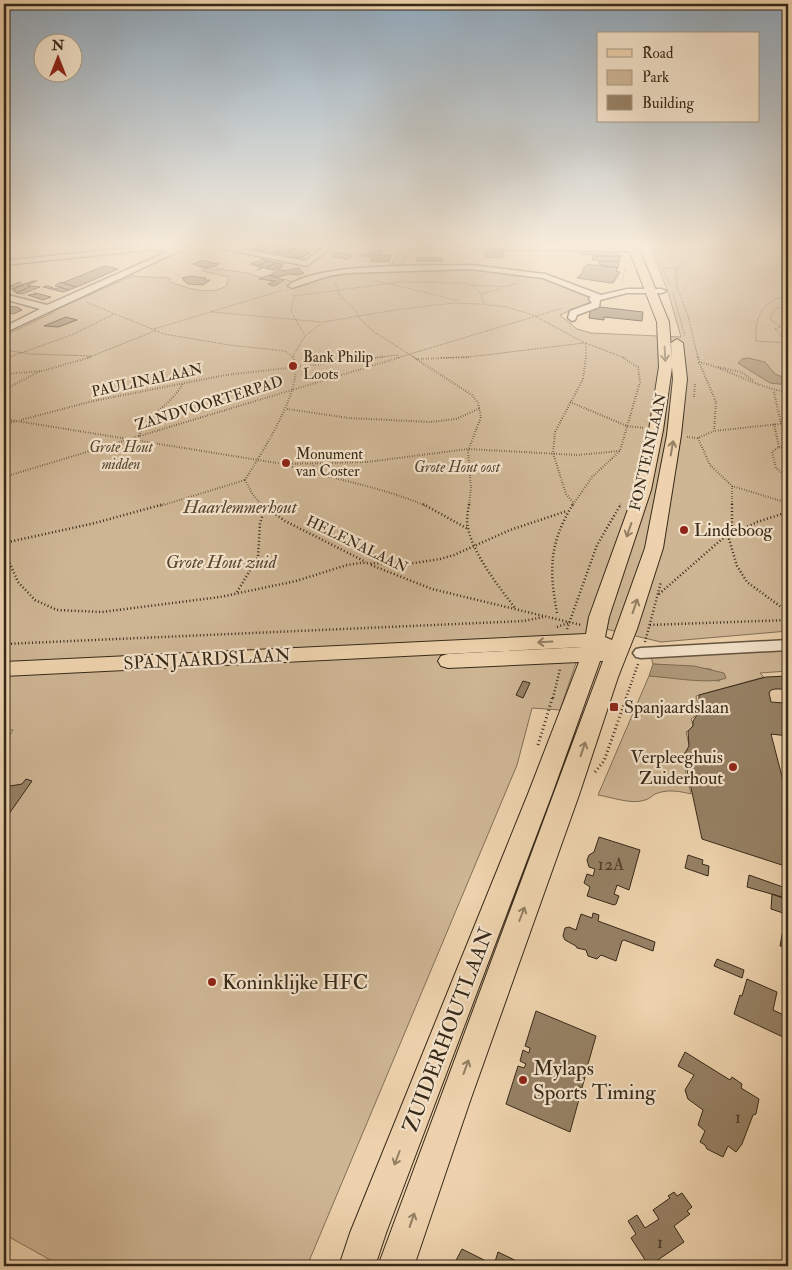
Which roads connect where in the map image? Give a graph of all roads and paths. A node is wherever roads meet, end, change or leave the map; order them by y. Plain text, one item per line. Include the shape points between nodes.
1 (31, 303) edge
2 (59, 303) edge
3 (90, 303) edge
4 (239, 303) edge
5 (292, 303) edge
6 (348, 303) edge
7 (450, 303) edge
8 (477, 303) edge
9 (588, 303) edge
10 (596, 303) edge
11 (664, 303) edge
12 (669, 303) edge
13 (678, 303) edge
14 (767, 303) edge
15 (485, 304) joint
16 (788, 305) edge
17 (48, 308) junction
18 (210, 312) junction
19 (114, 314) junction
20 (359, 316) junction
21 (538, 316) junction
22 (572, 318) dead end
23 (296, 321) junction
24 (323, 322) junction
25 (153, 329) junction
26 (4, 330) edge
27 (156, 330) junction
28 (304, 334) junction
29 (788, 342) edge
30 (586, 343) junction
31 (4, 350) edge
32 (21, 352) junction
33 (408, 354) junction
34 (94, 356) junction
35 (293, 356) junction
36 (4, 359) edge
37 (416, 359) junction
38 (699, 362) junction
39 (297, 367) junction
40 (42, 371) junction
41 (4, 374) edge
42 (183, 382) junction
43 (4, 390) edge
44 (292, 390) junction
45 (774, 392) junction
46 (788, 392) edge
47 (570, 402) junction
48 (480, 408) junction
49 (287, 409) junction
50 (4, 419) edge
51 (646, 419) dead end
52 (18, 421) junction
53 (774, 424) junction
54 (781, 424) junction
55 (788, 424) edge
56 (4, 426) edge
57 (627, 426) junction
58 (714, 431) junction
59 (139, 436) junction
60 (674, 436) junction
61 (130, 438) junction
62 (698, 438) junction
63 (778, 447) junction
64 (788, 448) edge
65 (468, 449) junction
66 (620, 451) junction
67 (554, 453) junction
68 (258, 459) junction
69 (283, 464) junction
70 (315, 464) junction
71 (309, 472) junction
72 (787, 476) edge
73 (4, 477) edge
74 (245, 480) junction
75 (788, 484) edge
76 (732, 486) junction
77 (625, 497) dead end
78 (573, 503) junction
79 (788, 503) edge
80 (265, 508) junction
81 (568, 511) junction
82 (788, 512) edge
83 (468, 529) junction
84 (730, 534) junction
85 (4, 543) edge
86 (476, 545) junction
87 (4, 550) edge
88 (369, 564) junction
89 (237, 592) junction
90 (659, 594) dead end
91 (516, 609) junction
92 (788, 612) edge
93 (557, 614) dead end
94 (544, 617) junction
95 (788, 620) edge
96 (565, 640) junction
97 (4, 644) edge
98 (788, 645) edge
99 (644, 646) junction
100 (593, 648) junction
101 (618, 652) junction
102 (4, 669) edge
103 (4, 682) edge
104 (536, 753) dead end
105 (567, 795) junction
106 (357, 1266) edge
107 (396, 1266) edge

1 - 17 street
2 - 17 street
3 - 19 path
4 - 18 path
5 - 23 path via 290,308
6 - 20 path
7 - 20 path
8 - 15 path
9 - 21 path, ZANDVOORTERPAD
10 - 22 street via 573,313
11 -> 100 main road, FONTEINLAAN via 666,367 656,430 643,490 599,617
12 - 60 main road, FONTEINLAAN via 680,379
13 - 38 path via 688,316
14 - 29 path via 759,314 756,340
15 - 21 path
16 - 29 path via 777,308 770,318 780,327 775,329
17 - 26 street
18 - 23 path
18 - 25 path
19 - 25 path
19 - 32 path via 65,338
20 - 24 path
20 - 33 path via 373,331
21 - 30 path
21 - 33 path, ZANDVOORTERPAD
23 - 24 path
23 - 28 path
24 - 28 path
25 - 27 path
27 - 34 path
27 - 35 path via 206,342 274,349
28 - 35 path
30 - 37 path via 490,355
30 - 47 path via 583,379
30 - 57 path via 618,354 638,367 640,382
31 - 32 path
32 - 34 path
32 - 36 path
33 - 37 path
33 - 39 path, PAULINALAAN
33 - 44 path, ZANDVOORTERPAD
34 - 40 path
35 - 39 path
37 - 48 path via 472,395
38 - 45 path via 741,372
38 - 58 path via 716,402
39 - 42 path, PAULINALAAN
39 - 44 path
40 - 41 path
40 - 43 path
42 - 52 path, PAULINALAAN
42 - 59 path via 177,395
44 - 49 path
44 - 59 path, ZANDVOORTERPAD
45 - 46 path
45 - 54 path
47 - 57 path
47 - 67 path via 555,432
48 - 49 path via 456,419 430,422 349,418
48 - 65 path via 481,422
49 - 68 path
50 - 52 path
51 - 57 path, FONTEINLAAN via 644,428
52 - 56 path, PAULINALAAN
52 - 61 path
53 - 54 path
53 - 58 path
53 - 63 path
54 - 55 path
57 - 66 path
58 - 62 path
59 - 61 path, ZANDVOORTERPAD
60 - 62 path
101 -> 60 main road, FONTEINLAAN via 654,548
61 - 68 path
61 - 73 path, ZANDVOORTERPAD
62 - 76 path via 710,465
63 - 64 path
63 - 72 path via 772,452 776,468
65 - 67 path
65 - 70 path via 374,462
65 - 83 path via 471,482
66 - 67 path via 577,455
66 - 78 path via 601,466
67 - 78 path via 566,494
68 - 69 path
68 - 74 path
69 - 70 path
69 - 71 path
70 - 71 path
71 - 83 path via 408,498 429,506
72 - 75 path
74 - 80 path, HELENALAAN
74 - 85 path via 102,522
76 - 79 path
76 - 84 path
77 - 96 path, FONTEINLAAN via 597,545
78 - 81 path
80 - 88 path, HELENALAAN
80 - 89 path via 260,519 259,554
81 - 86 path
81 - 93 path via 555,543 551,564
82 - 84 path
83 - 86 path
84 - 90 path
84 - 92 path via 730,545 740,574
86 - 88 path via 423,563
86 - 91 path via 504,595
87 - 89 path via 10,569 25,593 43,606 62,612 102,612
88 - 89 path via 347,565 296,581
88 - 91 path, HELENALAAN via 432,589
91 - 94 path, HELENALAAN
94 - 96 path, HELENALAAN
94 - 97 path, SPANJAARDSLAAN via 524,621
95 - 99 path via 650,625
96 - 100 main road, SPANJAARDSLAAN
96 -> 102 main road, SPANJAARDSLAAN
96 - 103 main road, SPANJAARDSLAAN
96 - 104 path via 559,676
98 - 99 street
99 - 105 path via 604,760 592,775
100 - 101 main road, SPANJAARDSLAAN
100 -> 106 main road, ZUIDERHOUTLAAN via 540,794
105 -> 101 main road, ZUIDERHOUTLAAN
107 -> 105 main road, ZUIDERHOUTLAAN

